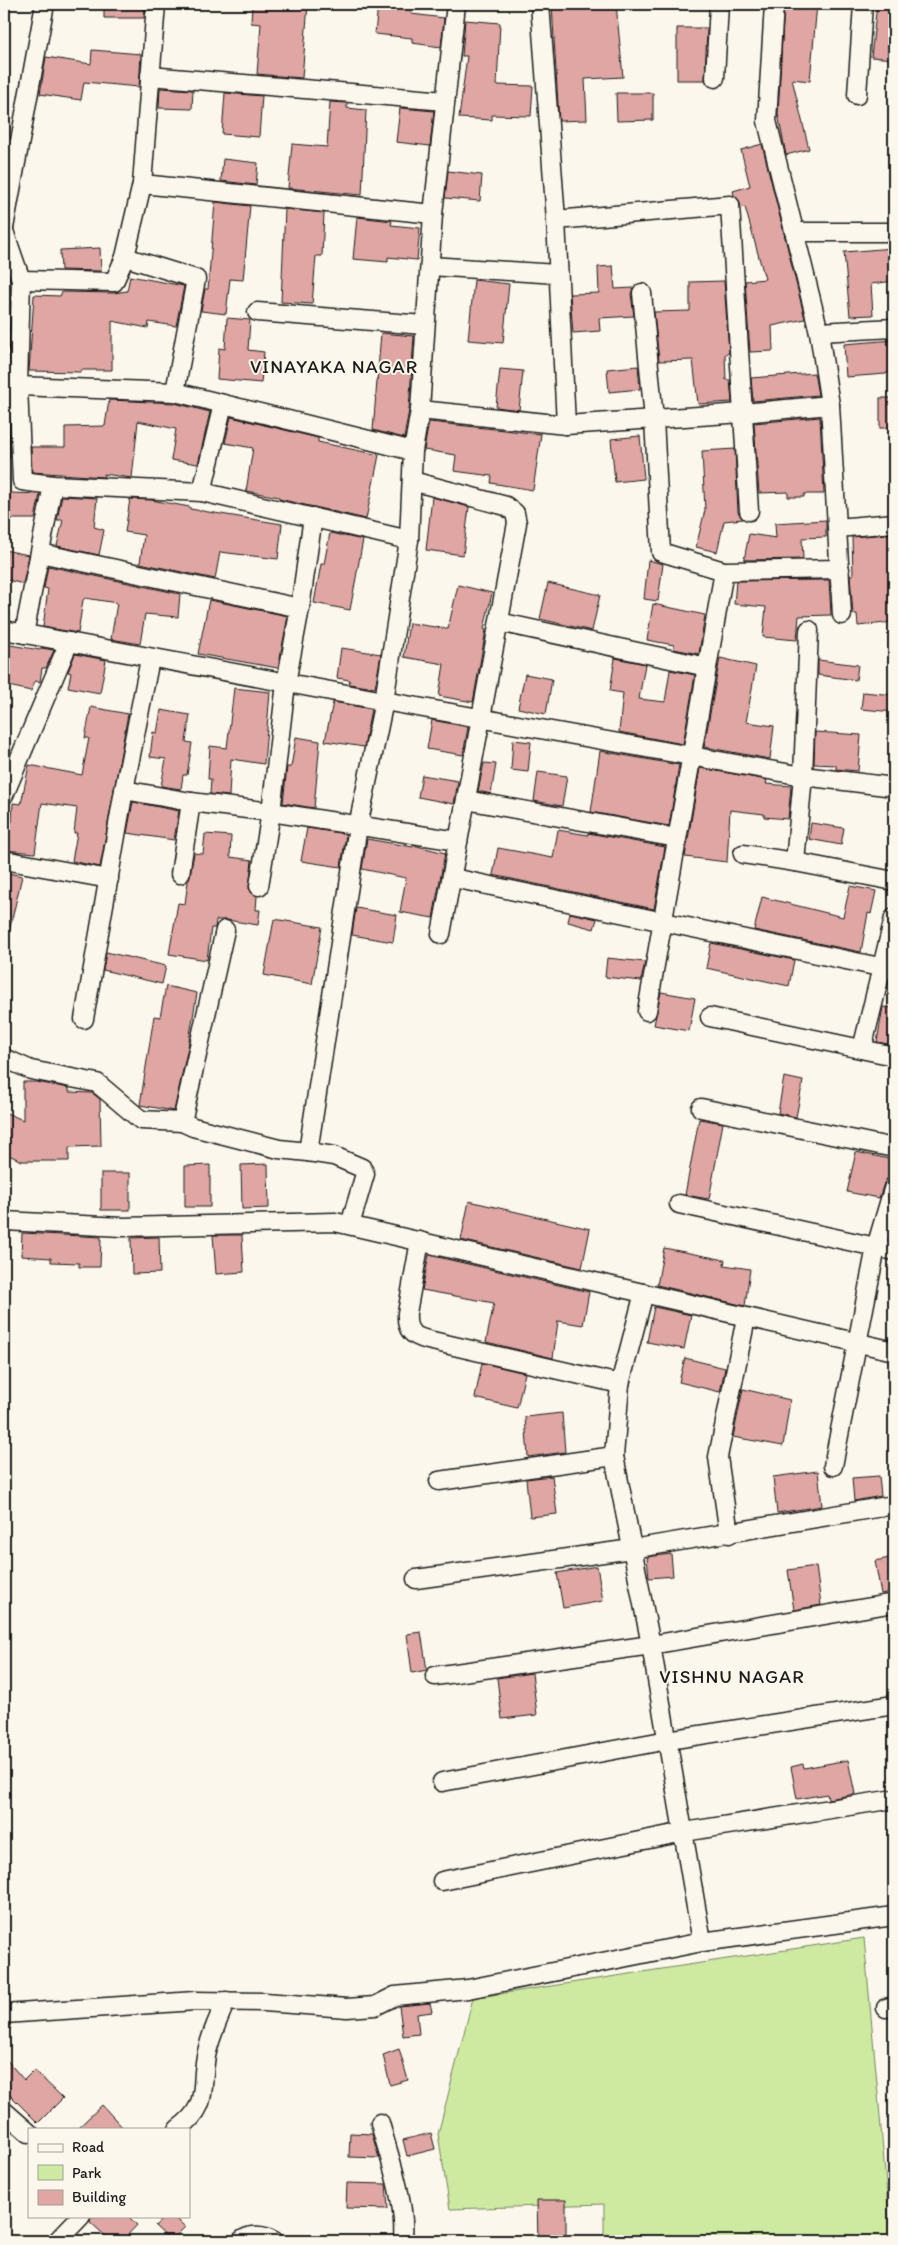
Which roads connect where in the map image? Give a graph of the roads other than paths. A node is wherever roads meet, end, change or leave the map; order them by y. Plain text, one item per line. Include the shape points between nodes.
1 (45, 4) edge
2 (156, 4) edge
3 (456, 4) edge
4 (540, 4) edge
5 (719, 4) edge
6 (774, 4) edge
7 (863, 4) edge
8 (150, 76) junction
9 (715, 78) dead end
10 (857, 94) dead end
11 (445, 101) junction
12 (4, 146) edge
13 (142, 184) junction
14 (10, 191) junction
15 (433, 214) junction
16 (556, 220) junction
17 (4, 229) edge
18 (795, 232) junction
19 (894, 232) edge
20 (125, 257) junction
21 (430, 266) junction
22 (557, 274) junction
23 (20, 280) junction
24 (642, 293) dead end
25 (256, 312) dead end
26 (424, 325) junction
27 (894, 328) edge
28 (820, 332) junction
29 (18, 386) junction
30 (175, 392) junction
31 (223, 404) junction
32 (830, 405) junction
33 (420, 410) junction
34 (743, 413) junction
35 (654, 419) junction
36 (566, 425) junction
37 (413, 451) junction
38 (412, 481) junction
39 (53, 486) junction
40 (202, 492) junction
41 (749, 511) dead end
42 (313, 517) junction
43 (894, 523) edge
44 (837, 528) junction
45 (409, 540) junction
46 (40, 553) junction
47 (840, 569) junction
48 (724, 571) junction
49 (300, 608) junction
50 (842, 615) dead end
51 (499, 622) junction
52 (4, 630) edge
53 (810, 630) dead end
54 (24, 634) junction
55 (69, 642) junction
56 (150, 659) junction
57 (707, 667) junction
58 (286, 683) junction
59 (384, 701) junction
60 (480, 717) junction
61 (692, 755) junction
62 (803, 776) junction
63 (894, 787) edge
64 (124, 790) junction
65 (4, 795) edge
66 (466, 800) junction
67 (191, 802) junction
68 (271, 812) junction
69 (358, 826) junction
70 (677, 838) junction
71 (458, 841) junction
72 (743, 854) dead end
73 (4, 860) edge
74 (795, 862) junction
75 (180, 874) dead end
76 (453, 878) junction
77 (109, 879) junction
78 (894, 881) edge
79 (259, 886) dead end
80 (894, 918) edge
81 (662, 923) junction
82 (225, 930) dead end
83 (441, 934) dead end
84 (887, 969) edge
85 (646, 1011) dead end
86 (710, 1017) dead end
87 (84, 1019) dead end
88 (862, 1049) junction
89 (894, 1056) edge
90 (4, 1058) edge
91 (701, 1108) dead end
92 (182, 1122) junction
93 (894, 1148) edge
94 (308, 1152) junction
95 (894, 1186) edge
96 (679, 1204) dead end
97 (4, 1221) edge
98 (350, 1225) junction
99 (420, 1241) junction
100 (876, 1248) junction
101 (894, 1251) edge
102 (644, 1293) junction
103 (746, 1318) junction
104 (859, 1342) junction
105 (894, 1351) edge
106 (620, 1384) junction
107 (614, 1456) junction
108 (834, 1466) dead end
109 (439, 1481) dead end
110 (894, 1505) edge
111 (729, 1534) junction
112 (632, 1549) junction
113 (416, 1579) dead end
114 (894, 1603) edge
115 (651, 1645) junction
116 (435, 1676) dead end
117 (894, 1705) edge
118 (668, 1740) junction
119 (442, 1782) dead end
120 (894, 1798) edge
121 (684, 1832) junction
122 (442, 1882) dead end
123 (894, 1916) edge
124 (702, 1942) junction
125 (226, 2001) junction
126 (4, 2014) edge
127 (4, 2111) edge
128 (380, 2123) dead end
129 (179, 2128) edge
130 (28, 2132) edge
131 (80, 2218) edge
132 (57, 2241) edge
133 (242, 2241) edge
134 (274, 2241) edge
135 (403, 2241) edge

1 - 14 street
2 - 8 street
3 - 11 street
4 - 16 street
5 - 9 street
6 - 18 street via 767,121
7 - 10 street
8 - 11 street
8 - 13 street
11 - 15 street
12 - 14 street
13 - 15 street
13 - 20 street
14 - 17 street
15 - 21 street
16 - 22 street
16 - 34 street via 730,205
17 - 23 street
18 - 19 street
18 - 28 street
20 - 23 street via 114,282
20 - 30 street via 196,279
21 - 22 street
21 - 26 street
22 - 36 street
23 - 29 street
24 - 35 street
25 - 26 street
26 - 33 street
27 - 28 street
28 - 32 street
29 - 30 street
29 - 39 street via 22,481
30 - 31 street
31 - 37 street
31 - 40 street
32 - 34 street
32 - 44 street
33 - 36 street
33 - 37 street
34 - 35 street
34 - 41 street
35 - 36 street
35 - 48 street via 661,552
37 - 38 street
38 - 45 street
38 - 51 street via 506,506 515,513 517,523
39 - 40 street
39 - 46 street
40 - 42 street
42 - 45 street
42 - 49 street
43 - 44 street
44 - 47 street
45 - 59 street
46 - 49 street
46 - 54 street
47 - 48 street
47 - 50 street
48 - 57 street
49 - 58 street
51 - 57 street
51 - 60 street
52 - 54 street
53 - 62 street
54 - 55 street
55 - 56 street
55 - 65 street
56 - 58 street
56 - 64 street
57 - 61 street
58 - 59 street
58 - 68 street
59 - 60 street
59 - 69 street
60 - 61 street
60 - 66 street
61 - 62 street
61 - 70 street
62 - 63 street
62 - 74 street
64 - 67 street
64 - 77 street
66 - 70 street
66 - 71 street
67 - 68 street
67 - 75 street
68 - 69 street
68 - 79 street
69 - 71 street
69 - 94 street
70 - 81 street
71 - 76 street
72 - 74 street
73 - 77 street
74 - 78 street
76 - 81 street
76 - 83 street
77 - 87 street
80 - 84 street
81 - 84 street
81 - 85 street
82 - 92 street
84 - 88 street
86 - 88 street
88 - 89 street
90 - 92 street via 31,1070 98,1083 141,1120
91 - 93 street
92 - 94 street via 279,1149
94 - 98 street via 334,1156 362,1168 365,1174
95 - 100 street
96 - 100 street
97 - 98 street via 122,1227 335,1222
98 - 99 street
99 - 102 street
99 - 106 street via 407,1313 409,1332 428,1340
100 - 101 street
100 - 104 street
102 - 103 street
102 - 106 street
103 - 104 street
103 - 111 street via 718,1457
104 - 105 street
104 - 108 street
106 - 107 street
107 - 109 street
107 - 112 street
110 - 111 street
111 - 112 street
112 - 113 street
112 - 115 street
114 - 115 street
115 - 116 street
115 - 118 street
117 - 118 street
118 - 119 street
118 - 121 street
120 - 121 street
121 - 122 street
121 - 124 street
123 - 124 street
124 - 125 street via 468,1989 395,1996 375,2006 348,2008
125 - 126 street via 195,2000
125 - 129 street via 206,2057 202,2099 189,2121
127 - 130 street
128 - 135 street via 401,2200 405,2222
131 - 132 street
133 - 134 street via 262,2236

